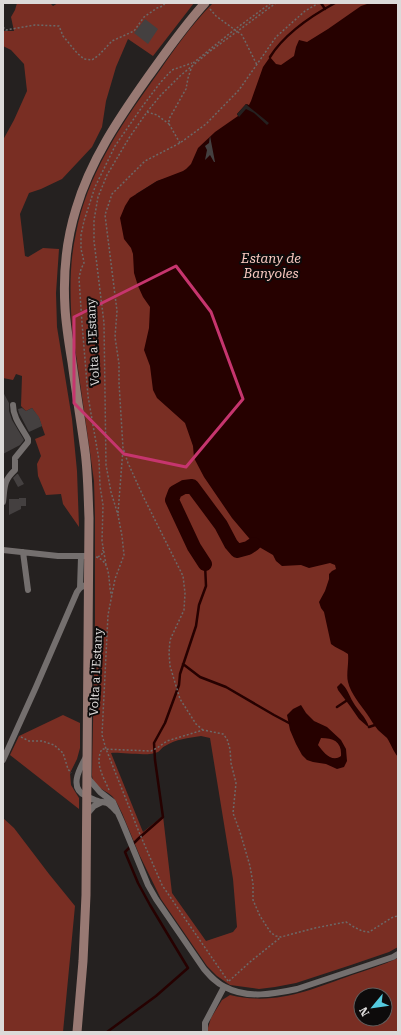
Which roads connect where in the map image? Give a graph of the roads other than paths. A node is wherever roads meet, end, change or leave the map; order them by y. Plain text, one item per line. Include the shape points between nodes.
1 (205, 3) edge
2 (13, 405) dead end
3 (4, 480) edge
4 (3, 502) edge
5 (3, 550) edge
6 (23, 552) junction
7 (85, 556) junction
8 (89, 583) junction
9 (80, 588) junction
10 (28, 590) dead end
11 (75, 598) junction
12 (89, 598) junction
13 (87, 756) junction
14 (3, 760) edge
15 (87, 777) junction
16 (100, 792) junction
17 (87, 797) junction
18 (102, 802) junction
19 (118, 813) junction
20 (87, 814) junction
21 (398, 954) edge
22 (224, 987) junction
23 (77, 1032) edge
24 (205, 1032) edge

1 - 7 main road via 178,34 116,124 87,178 70,232 65,307 88,481 89,518
2 - 3 street via 13,412 28,442 15,458 15,470
3 - 4 street
5 - 6 street
6 - 7 street
6 - 10 street
7 - 8 main road
7 - 9 street
8 - 9 street
8 - 12 main road
9 - 11 street
11 - 12 street
11 - 14 street
12 - 13 main road
13 - 15 main road
13 - 17 street via 76,779 80,791
15 - 16 street
15 - 17 main road
16 - 17 street
16 - 19 street via 113,802
17 - 18 street
17 - 20 main road
18 - 19 street via 107,803
18 - 20 street
19 - 22 street via 156,899 204,969
20 - 23 main road via 86,895
21 - 22 street via 297,990 266,995 243,993
22 - 24 street via 205,1023

